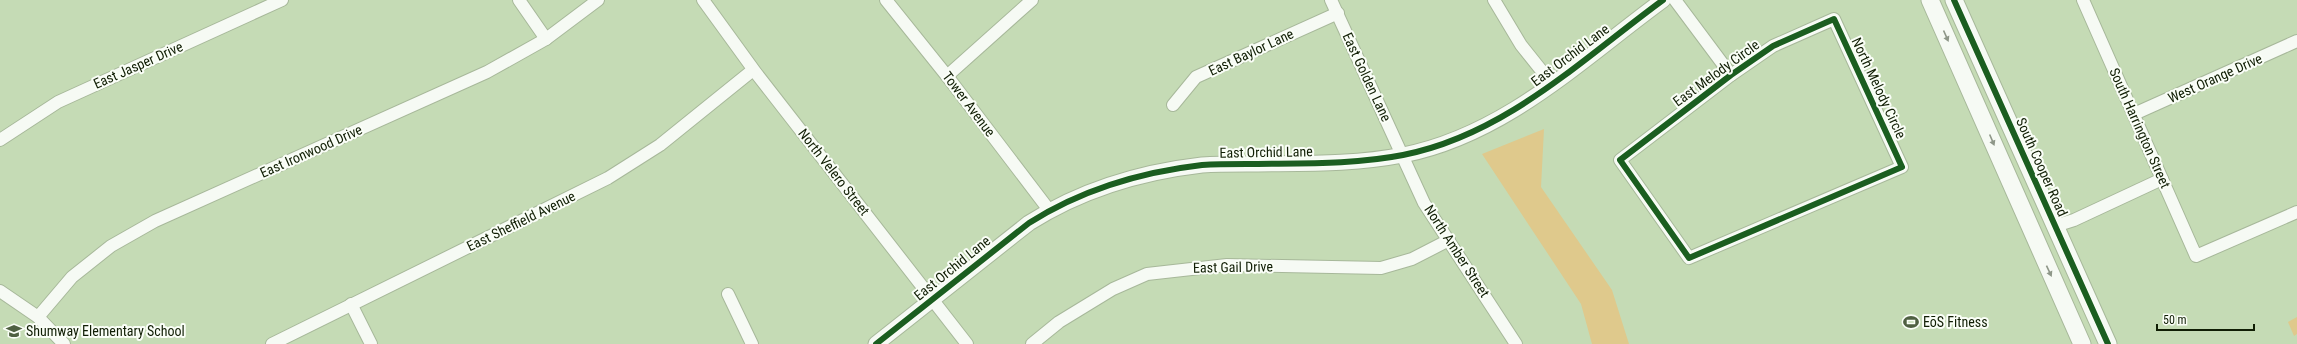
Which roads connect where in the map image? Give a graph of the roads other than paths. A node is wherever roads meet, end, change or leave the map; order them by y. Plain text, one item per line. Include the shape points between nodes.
1 (282, 0) edge
2 (519, 0) edge
3 (598, 0) edge
4 (703, 0) edge
5 (886, 0) edge
6 (1032, 0) edge
7 (1331, 0) edge
8 (1494, 0) edge
9 (1662, 0) edge
10 (1675, 0) edge
11 (1930, 0) edge
12 (1954, 0) edge
13 (2083, 0) edge
14 (1338, 13) junction
15 (1834, 19) joint
16 (546, 39) junction
17 (2297, 41) edge
18 (754, 70) junction
19 (1730, 75) junction
20 (947, 76) junction
21 (1553, 85) junction
22 (1173, 105) dead end
23 (2134, 114) junction
24 (0, 140) edge
25 (1403, 155) junction
26 (2162, 179) junction
27 (1049, 210) junction
28 (2297, 212) edge
29 (2055, 226) junction
30 (2033, 235) junction
31 (1450, 240) junction
32 (1689, 258) joint
33 (0, 291) edge
34 (728, 294) dead end
35 (932, 300) junction
36 (351, 304) junction
37 (38, 318) junction
38 (64, 344) edge
39 (272, 344) edge
40 (371, 344) edge
41 (752, 344) edge
42 (876, 344) edge
43 (967, 344) edge
44 (1032, 344) edge
45 (1516, 344) edge
46 (2082, 344) edge
47 (2108, 344) edge

1 - 24 street, East Jasper Drive via 58,102
2 - 16 street
3 - 16 street, East Ironwood Drive
4 - 18 street, North Velero Street
5 - 20 street, Tower Avenue
6 - 20 street
7 - 14 street, East Golden Lane
8 - 21 street via 1522,45
9 - 21 street, East Orchid Lane
10 - 19 street
11 -> 30 main road
12 - 29 main road, South Cooper Road
13 - 23 street, South Harrington Street
14 - 22 street, East Baylor Lane via 1196,77
14 - 25 street, East Golden Lane
15 - 19 street, East Melody Circle via 1773,46
15 - 32 street, North Melody Circle via 1902,167
16 - 37 street, East Ironwood Drive via 487,72 149,225 111,246 72,277
17 - 23 street, West Orange Drive
18 - 35 street, North Velero Street
18 - 36 street, East Sheffield Avenue via 660,145 608,178
19 - 32 street, East Melody Circle via 1620,160
20 - 27 street, Tower Avenue
21 - 25 street, East Orchid Lane via 1498,121 1450,143
23 - 26 street, South Harrington Street
25 - 27 street, East Orchid Lane via 1350,162 1203,165 1149,174 1101,188
25 - 31 street, North Amber Street via 1424,203
26 - 28 street, South Harrington Street via 2196,256
26 - 29 street
27 - 35 street, East Orchid Lane
29 - 30 main road
29 - 47 main road, South Cooper Road
30 -> 46 main road
31 - 44 street, East Gail Drive via 1412,259 1381,268 1227,265 1147,274 1113,289 1059,322
31 - 45 street, North Amber Street
33 - 37 street
34 - 41 street
35 - 42 street, East Orchid Lane
35 - 43 street, North Velero Street
36 - 39 street, East Sheffield Avenue
36 - 40 street
37 - 38 street

